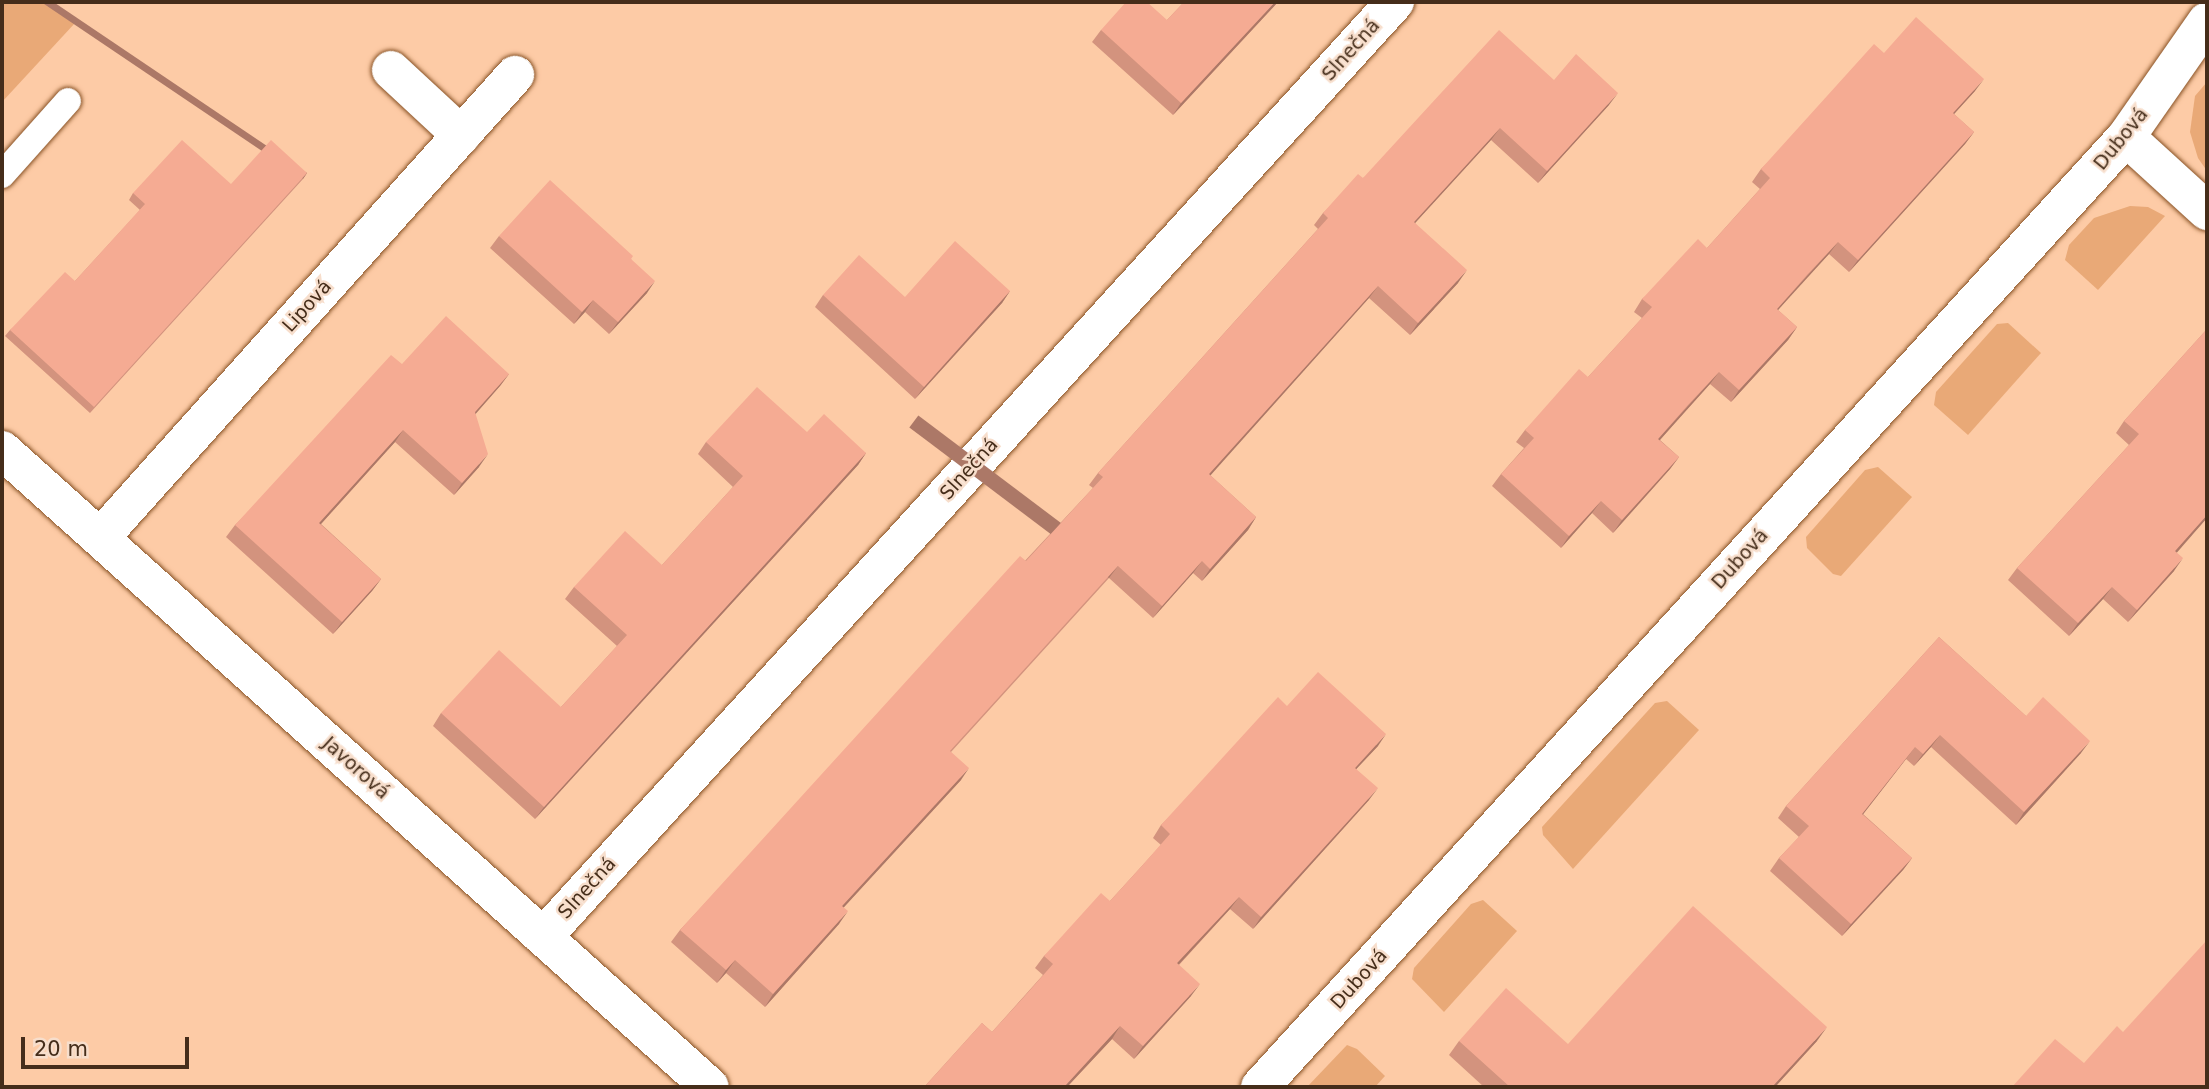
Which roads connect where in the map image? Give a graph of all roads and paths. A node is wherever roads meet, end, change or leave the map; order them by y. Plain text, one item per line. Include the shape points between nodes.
1 (1395, 2) edge
2 (2207, 21) edge
3 (391, 70) dead end
4 (515, 75) dead end
5 (68, 101) dead end
6 (461, 135) junction
7 (2126, 137) junction
8 (2, 175) edge
9 (2207, 211) edge
10 (2, 450) edge
11 (100, 538) junction
12 (543, 937) junction
13 (710, 1087) edge
14 (1260, 1087) edge

1 - 12 street, Slnečná
2 - 7 street, Dubová
3 - 6 street
4 - 6 street, Lipová
5 - 8 lane
6 - 11 street, Lipová
7 - 9 street
7 - 14 street, Dubová
10 - 11 street, Javorová
11 - 12 street, Javorová
12 - 13 street, Javorová

